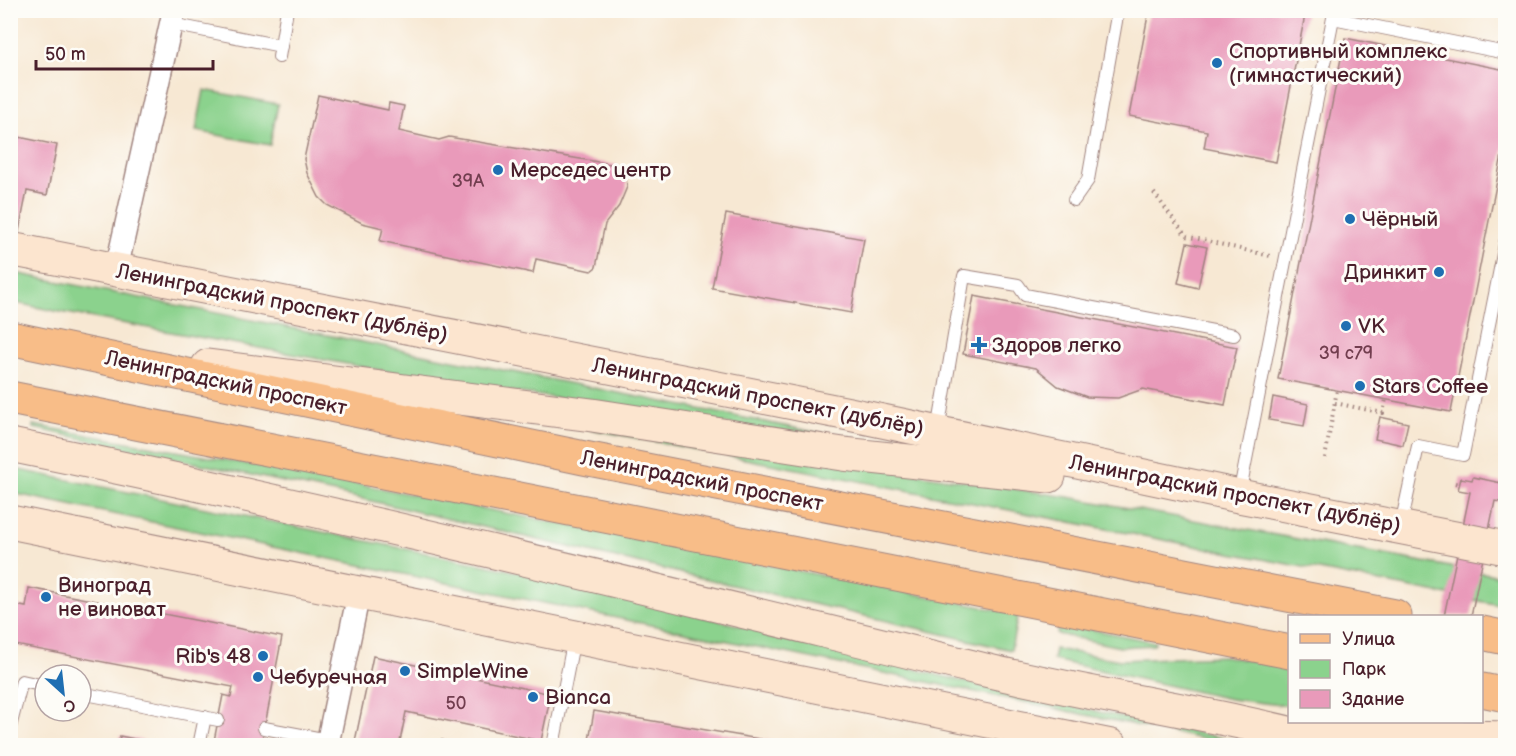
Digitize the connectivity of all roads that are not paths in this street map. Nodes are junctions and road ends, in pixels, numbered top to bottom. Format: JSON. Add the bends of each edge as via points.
{"nodes":[{"id":1,"x":287,"y":10,"type":"edge"},
{"id":2,"x":1118,"y":10,"type":"edge"},
{"id":3,"x":173,"y":17,"type":"edge"},
{"id":4,"x":1506,"y":53,"type":"edge"},
{"id":5,"x":1074,"y":200,"type":"dead end"},
{"id":6,"x":1506,"y":239,"type":"edge"},
{"id":7,"x":10,"y":249,"type":"edge"},
{"id":8,"x":116,"y":271,"type":"junction"},
{"id":9,"x":1234,"y":335,"type":"dead end"},
{"id":10,"x":10,"y":338,"type":"edge"},
{"id":11,"x":52,"y":346,"type":"junction"},
{"id":12,"x":10,"y":398,"type":"edge"},
{"id":13,"x":938,"y":434,"type":"junction"},
{"id":14,"x":10,"y":445,"type":"edge"},
{"id":15,"x":1239,"y":496,"type":"junction"},
{"id":16,"x":10,"y":522,"type":"edge"},
{"id":17,"x":1401,"y":526,"type":"junction"},
{"id":18,"x":1506,"y":548,"type":"edge"},
{"id":19,"x":359,"y":592,"type":"junction"},
{"id":20,"x":1390,"y":615,"type":"edge"},
{"id":21,"x":1483,"y":633,"type":"edge"},
{"id":22,"x":574,"y":636,"type":"junction"},
{"id":23,"x":1506,"y":638,"type":"edge"},
{"id":24,"x":1288,"y":652,"type":"edge"},
{"id":25,"x":33,"y":683,"type":"edge"},
{"id":26,"x":1483,"y":690,"type":"edge"},
{"id":27,"x":93,"y":695,"type":"edge"},
{"id":28,"x":1506,"y":695,"type":"edge"},
{"id":29,"x":205,"y":717,"type":"junction"},
{"id":30,"x":218,"y":720,"type":"dead end"},
{"id":31,"x":10,"y":727,"type":"edge"},
{"id":32,"x":264,"y":728,"type":"dead end"},
{"id":33,"x":1292,"y":733,"type":"junction"},
{"id":34,"x":1012,"y":736,"type":"edge"},
{"id":35,"x":1506,"y":738,"type":"edge"},
{"id":36,"x":327,"y":743,"type":"edge"},
{"id":37,"x":199,"y":746,"type":"edge"},
{"id":38,"x":429,"y":746,"type":"edge"},
{"id":39,"x":441,"y":746,"type":"edge"},
{"id":40,"x":553,"y":746,"type":"edge"},
{"id":41,"x":1111,"y":746,"type":"edge"},
{"id":42,"x":1340,"y":746,"type":"edge"}],
"edges":[{"from":1,"to":3,"type":"lane","via":[[280,52]]},
{"from":2,"to":5,"type":"lane","via":[[1088,180]]},
{"from":3,"to":8,"type":"street"},
{"from":4,"to":15,"type":"lane","via":[[1333,18]]},
{"from":6,"to":17,"type":"lane","via":[[1463,454],[1418,446]]},
{"from":7,"to":8,"type":"main road","name":"Ленинградский проспект (дублёр)"},
{"from":8,"to":13,"type":"main road","name":"Ленинградский проспект (дублёр)"},
{"from":9,"to":13,"type":"lane","via":[[1025,295],[1018,285],[964,276]]},
{"from":10,"to":11,"type":"main road","name":"Ленинградский проспект"},
{"from":11,"to":15,"type":"main road","via":[[592,415],[843,454]]},
{"from":11,"to":20,"type":"main road","name":"Ленинградский проспект","via":[[584,458]]},
{"from":12,"to":24,"type":"main road"},
{"from":13,"to":15,"type":"main road","name":"Ленинградский проспект (дублёр)"},
{"from":14,"to":33,"type":"main road","via":[[358,520],[1041,683]]},
{"from":15,"to":17,"type":"main road","name":"Ленинградский проспект (дублёр)"},
{"from":16,"to":19,"type":"main road"},
{"from":17,"to":18,"type":"main road","name":"Ленинградский проспект (дублёр)"},
{"from":19,"to":22,"type":"main road"},
{"from":19,"to":36,"type":"street"},
{"from":21,"to":23,"type":"main road"},
{"from":22,"to":34,"type":"main road"},
{"from":22,"to":40,"type":"lane"},
{"from":25,"to":31,"type":"lane","via":[[22,681]]},
{"from":26,"to":28,"type":"main road"},
{"from":27,"to":29,"type":"lane"},
{"from":29,"to":30,"type":"lane"},
{"from":29,"to":37,"type":"lane"},
{"from":32,"to":36,"type":"lane"},
{"from":33,"to":35,"type":"main road"},
{"from":33,"to":42,"type":"main road"},
{"from":34,"to":41,"type":"main road"},
{"from":38,"to":39,"type":"lane"}]}
